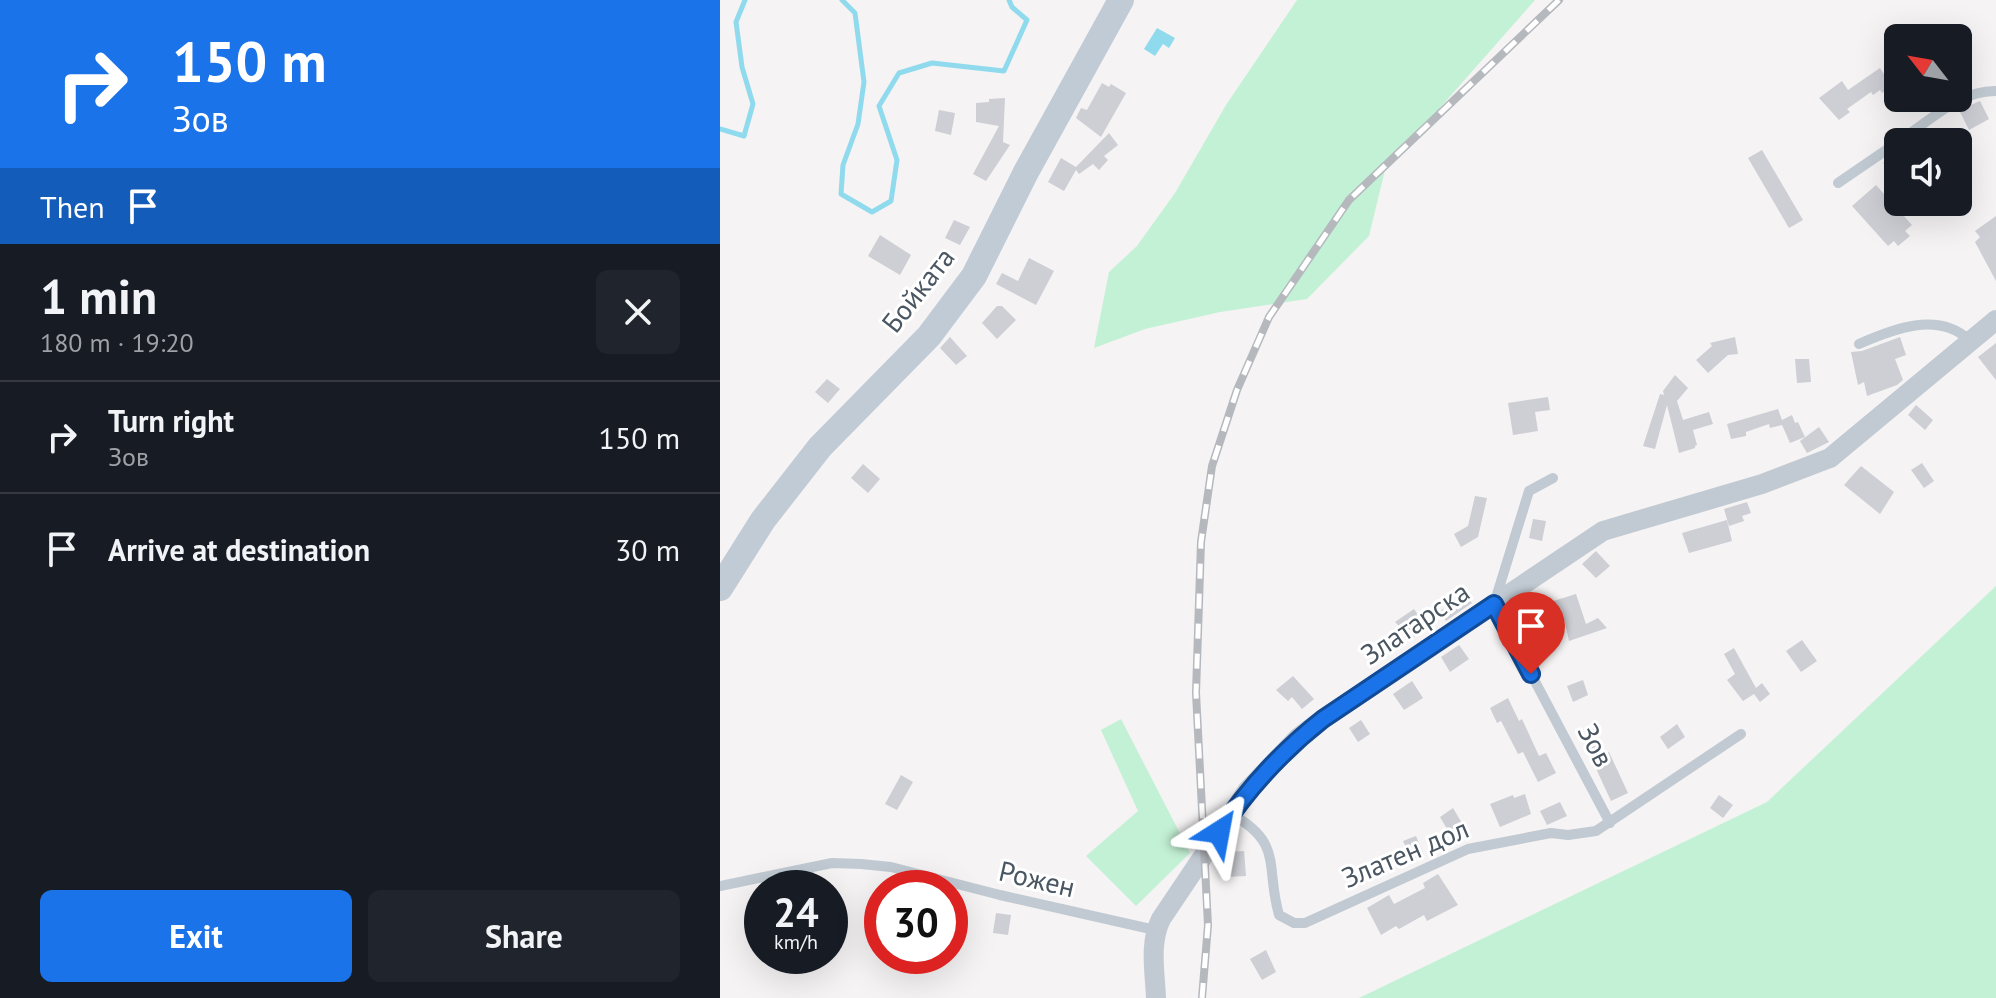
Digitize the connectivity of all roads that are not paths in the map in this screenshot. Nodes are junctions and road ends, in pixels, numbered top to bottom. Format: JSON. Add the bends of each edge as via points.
{"nodes":[{"id":1,"x":1121,"y":0,"type":"edge"},
{"id":2,"x":1996,"y":91,"type":"edge"},
{"id":3,"x":1918,"y":128,"type":"edge"},
{"id":4,"x":1884,"y":152,"type":"edge"},
{"id":5,"x":1838,"y":183,"type":"dead end"},
{"id":6,"x":1996,"y":320,"type":"edge"},
{"id":7,"x":1969,"y":340,"type":"junction"},
{"id":8,"x":1859,"y":344,"type":"dead end"},
{"id":9,"x":1553,"y":478,"type":"dead end"},
{"id":10,"x":720,"y":588,"type":"edge"},
{"id":11,"x":1494,"y":604,"type":"junction"},
{"id":12,"x":1741,"y":734,"type":"dead end"},
{"id":13,"x":1231,"y":814,"type":"junction"},
{"id":14,"x":1610,"y":823,"type":"junction"},
{"id":15,"x":720,"y":886,"type":"edge"},
{"id":16,"x":1155,"y":930,"type":"junction"},
{"id":17,"x":1156,"y":998,"type":"edge"}],
"edges":[{"from":1,"to":10,"type":"street","name":"Бойката","via":[[974,276],[929,336],[820,447],[763,520]]},
{"from":2,"to":3,"type":"lane","via":[[1967,94]]},
{"from":4,"to":5,"type":"lane"},
{"from":6,"to":7,"type":"street","name":"Златарска"},
{"from":7,"to":8,"type":"lane","via":[[1957,329],[1925,324]]},
{"from":7,"to":11,"type":"street","name":"Златарска","via":[[1830,458],[1603,531]]},
{"from":9,"to":11,"type":"lane","via":[[1529,491]]},
{"from":11,"to":13,"type":"street","name":"Златарска","via":[[1310,728],[1265,770]]},
{"from":11,"to":14,"type":"lane","name":"Зов"},
{"from":12,"to":14,"type":"lane","name":"Златен дол"},
{"from":13,"to":14,"type":"lane","name":"Златен дол","via":[[1253,826],[1264,842],[1279,915],[1294,923],[1305,923],[1468,849],[1551,833],[1596,831]]},
{"from":13,"to":16,"type":"street","name":"Златарска"},
{"from":15,"to":16,"type":"lane","name":"Рожен","via":[[832,863],[891,867]]},
{"from":16,"to":17,"type":"street"}]}
